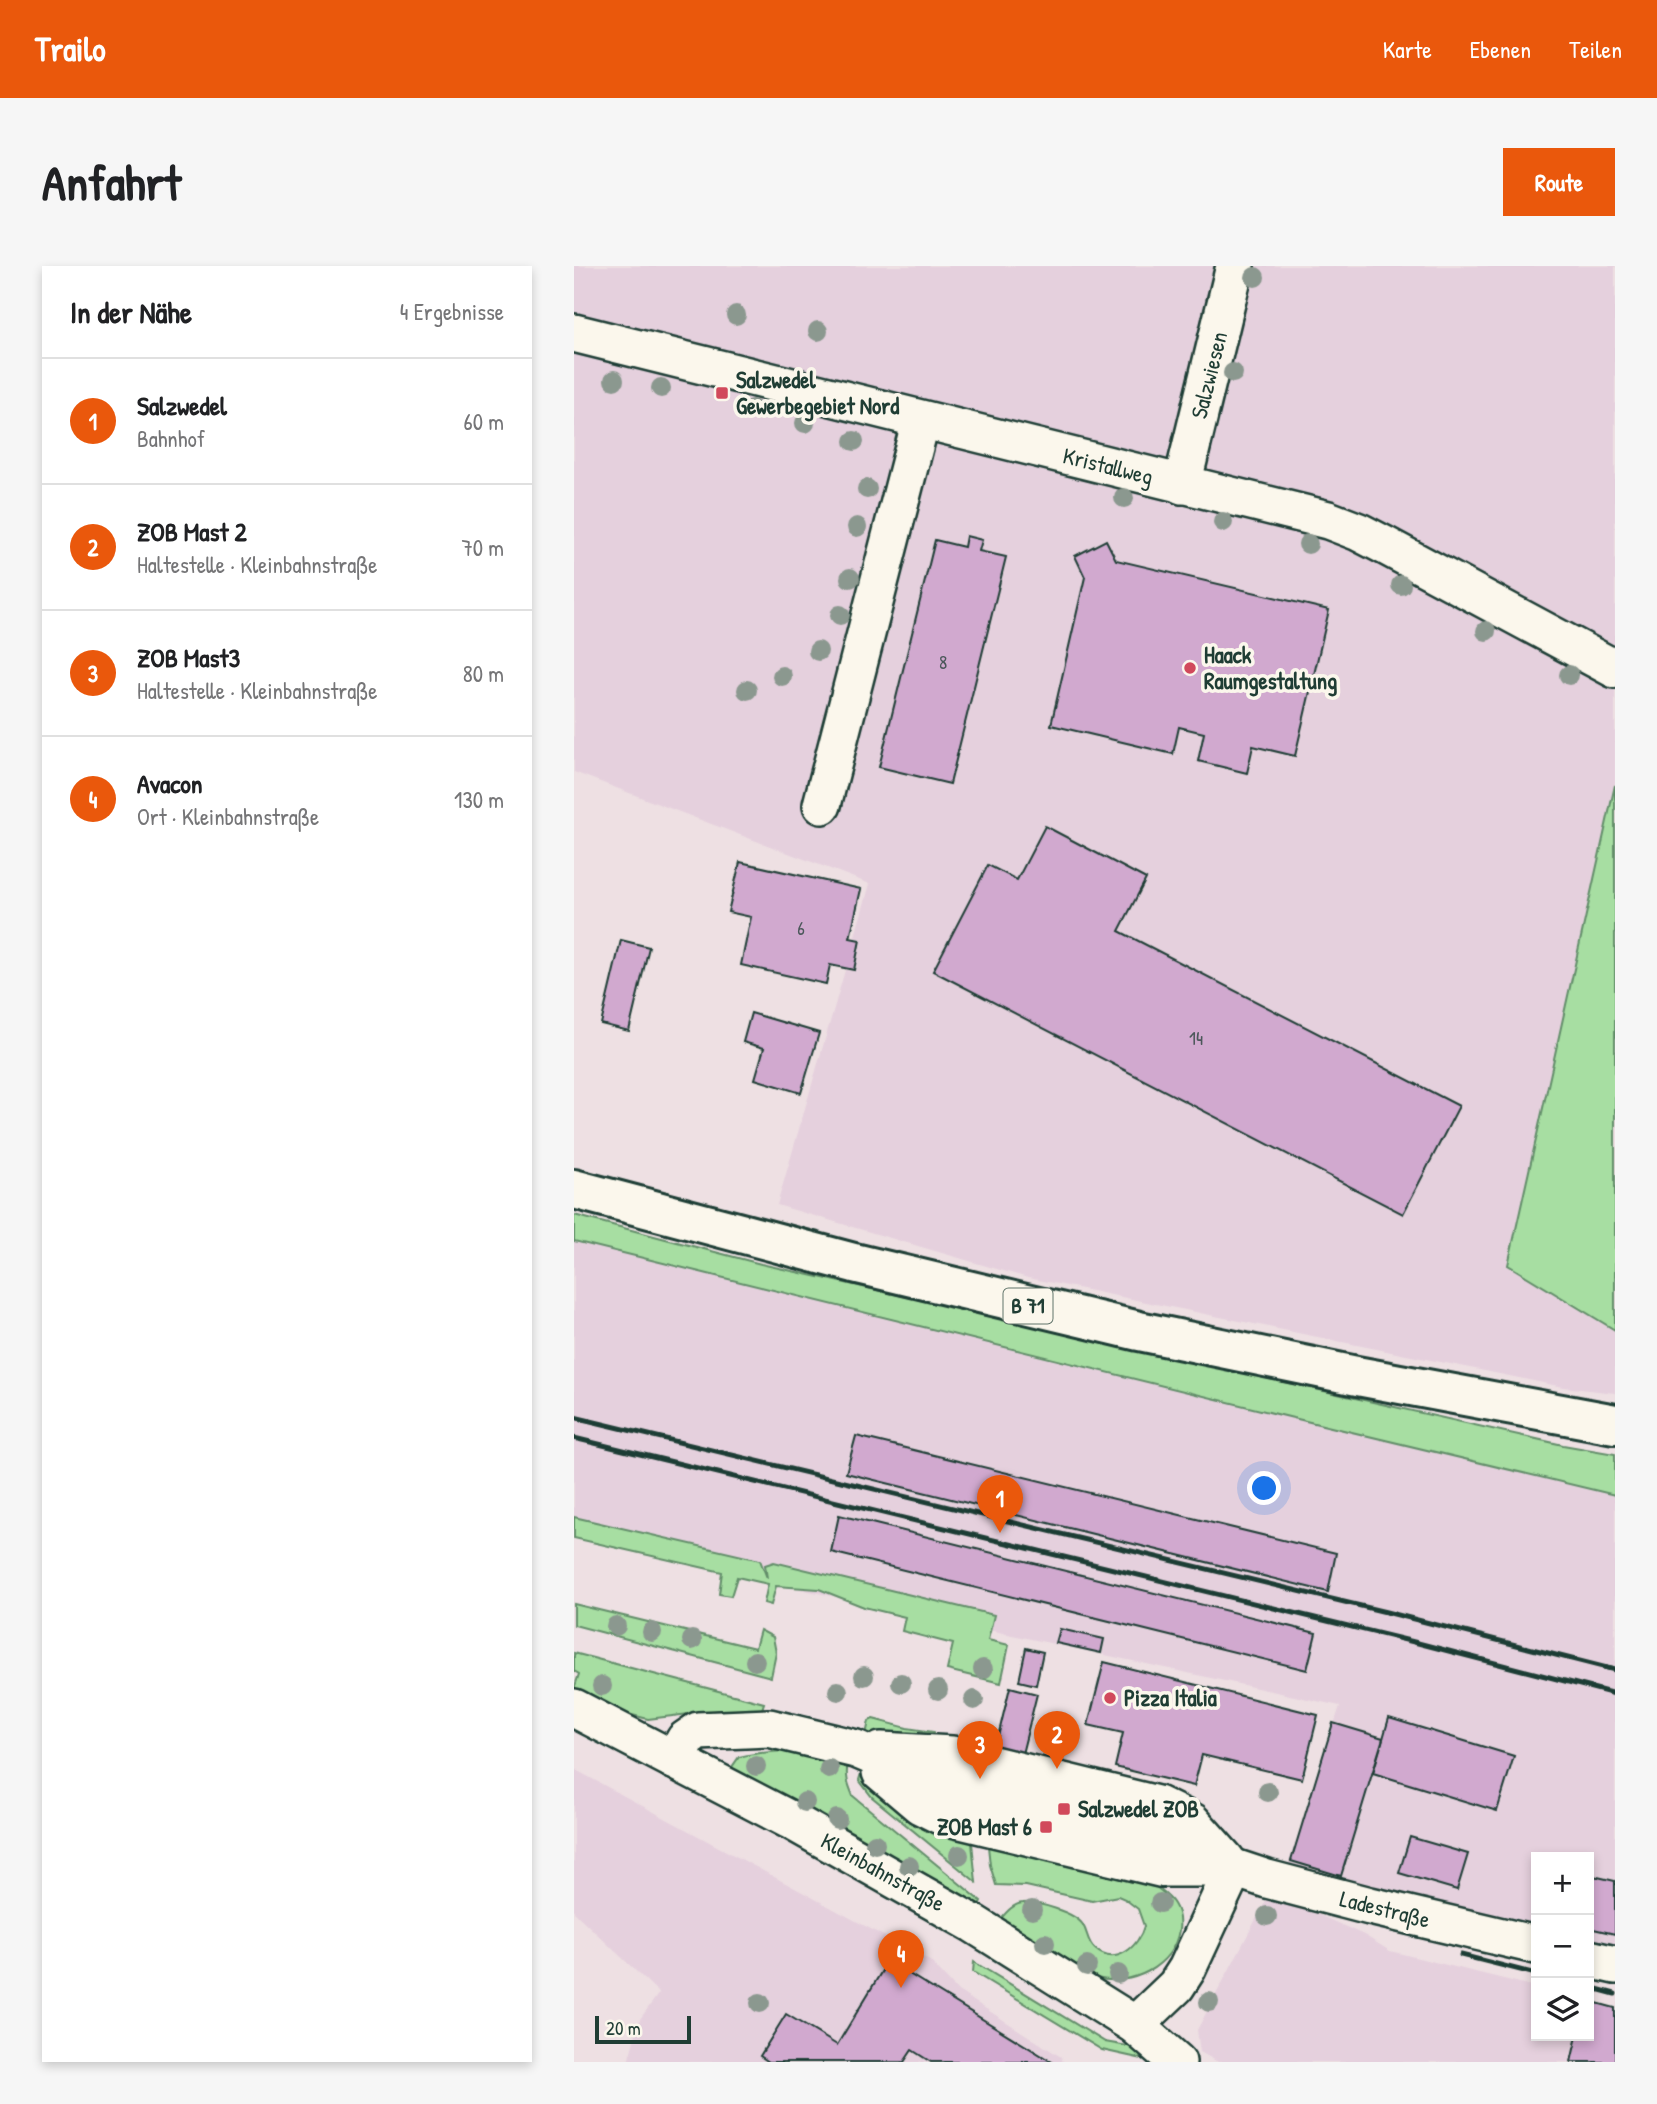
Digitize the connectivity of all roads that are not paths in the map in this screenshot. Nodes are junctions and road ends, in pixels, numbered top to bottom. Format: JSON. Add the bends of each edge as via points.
{"nodes":[{"id":1,"x":1236,"y":266,"type":"edge"},
{"id":2,"x":574,"y":334,"type":"edge"},
{"id":3,"x":921,"y":420,"type":"junction"},
{"id":4,"x":1182,"y":485,"type":"junction"},
{"id":5,"x":1615,"y":670,"type":"edge"},
{"id":6,"x":822,"y":805,"type":"dead end"},
{"id":7,"x":574,"y":1189,"type":"edge"},
{"id":8,"x":1615,"y":1424,"type":"edge"},
{"id":9,"x":574,"y":1708,"type":"edge"},
{"id":10,"x":674,"y":1759,"type":"junction"},
{"id":11,"x":1234,"y":1868,"type":"junction"},
{"id":12,"x":1531,"y":1944,"type":"edge"},
{"id":13,"x":1594,"y":1960,"type":"edge"},
{"id":14,"x":1615,"y":1965,"type":"edge"},
{"id":15,"x":1135,"y":2025,"type":"junction"},
{"id":16,"x":1177,"y":2062,"type":"edge"}],
"edges":[{"from":1,"to":4,"type":"street","name":"Salzwiesen"},
{"from":2,"to":3,"type":"street","name":"Kristallweg"},
{"from":3,"to":4,"type":"street","name":"Kristallweg"},
{"from":3,"to":6,"type":"street"},
{"from":4,"to":5,"type":"street","name":"Kristallweg","via":[[1328,520],[1359,532]]},
{"from":7,"to":8,"type":"main road","number":"B 71","via":[[854,1263],[1127,1328]]},
{"from":9,"to":10,"type":"street","name":"Kleinbahnstraße"},
{"from":10,"to":11,"type":"street","name":"Ladestraße","via":[[685,1740],[698,1731],[769,1728],[856,1749],[943,1786],[1174,1843]]},
{"from":10,"to":15,"type":"street","name":"Kleinbahnstraße","via":[[974,1924]]},
{"from":11,"to":12,"type":"street","name":"Ladestraße"},
{"from":11,"to":15,"type":"street","via":[[1187,1969],[1176,1986]]},
{"from":13,"to":14,"type":"street"},
{"from":15,"to":16,"type":"street","name":"Kleinbahnstraße"}]}
